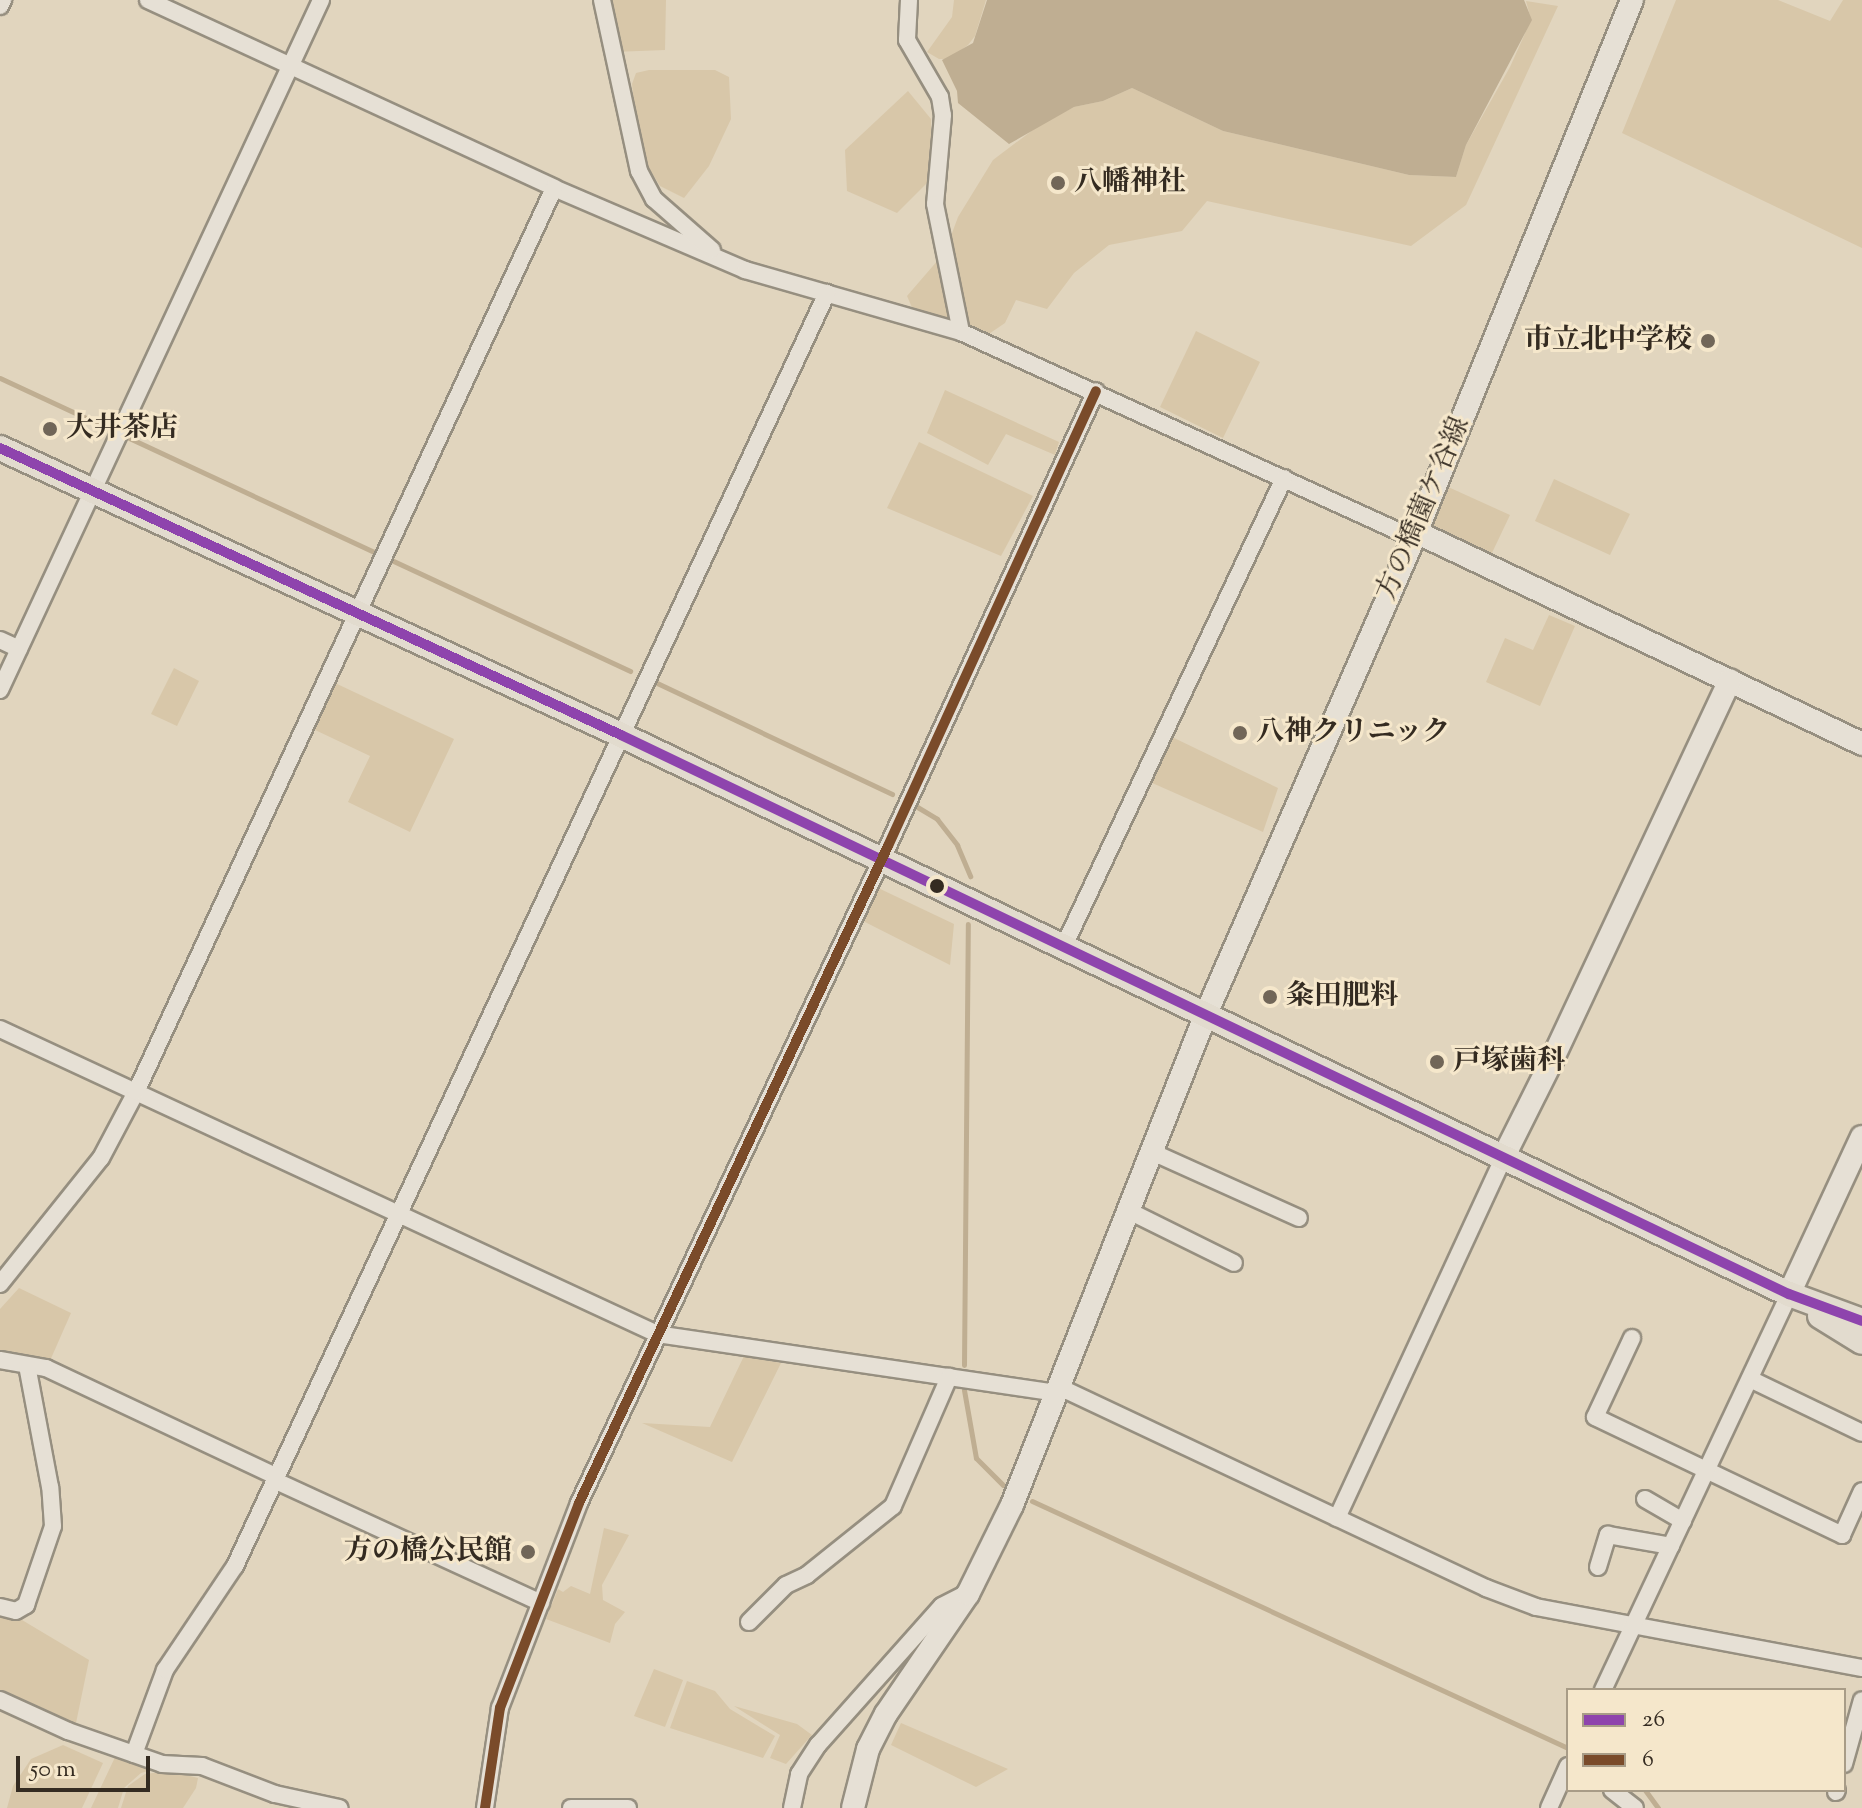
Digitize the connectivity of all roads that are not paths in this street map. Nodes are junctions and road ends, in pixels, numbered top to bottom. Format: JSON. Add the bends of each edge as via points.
{"nodes":[{"id":1,"x":3,"y":0,"type":"edge"},
{"id":2,"x":148,"y":0,"type":"edge"},
{"id":3,"x":321,"y":0,"type":"edge"},
{"id":4,"x":602,"y":0,"type":"edge"},
{"id":5,"x":909,"y":0,"type":"edge"},
{"id":6,"x":1632,"y":0,"type":"edge"},
{"id":7,"x":0,"y":6,"type":"edge"},
{"id":8,"x":291,"y":66,"type":"junction"},
{"id":9,"x":554,"y":188,"type":"junction"},
{"id":10,"x":725,"y":261,"type":"junction"},
{"id":11,"x":827,"y":293,"type":"junction"},
{"id":12,"x":961,"y":332,"type":"junction"},
{"id":13,"x":1096,"y":391,"type":"junction"},
{"id":14,"x":2,"y":453,"type":"edge"},
{"id":15,"x":1284,"y":478,"type":"junction"},
{"id":16,"x":91,"y":491,"type":"junction"},
{"id":17,"x":1415,"y":535,"type":"junction"},
{"id":18,"x":357,"y":615,"type":"junction"},
{"id":19,"x":0,"y":640,"type":"edge"},
{"id":20,"x":19,"y":649,"type":"junction"},
{"id":21,"x":1730,"y":680,"type":"junction"},
{"id":22,"x":0,"y":690,"type":"edge"},
{"id":23,"x":621,"y":735,"type":"junction"},
{"id":24,"x":1862,"y":744,"type":"edge"},
{"id":25,"x":881,"y":859,"type":"junction"},
{"id":26,"x":1064,"y":946,"type":"junction"},
{"id":27,"x":1206,"y":1014,"type":"junction"},
{"id":28,"x":0,"y":1029,"type":"edge"},
{"id":29,"x":136,"y":1092,"type":"junction"},
{"id":30,"x":1862,"y":1137,"type":"edge"},
{"id":31,"x":1152,"y":1152,"type":"junction"},
{"id":32,"x":1504,"y":1156,"type":"junction"},
{"id":33,"x":1129,"y":1211,"type":"junction"},
{"id":34,"x":396,"y":1214,"type":"junction"},
{"id":35,"x":1299,"y":1218,"type":"dead end"},
{"id":36,"x":1234,"y":1263,"type":"dead end"},
{"id":37,"x":0,"y":1284,"type":"edge"},
{"id":38,"x":1789,"y":1294,"type":"junction"},
{"id":39,"x":1862,"y":1321,"type":"edge"},
{"id":40,"x":657,"y":1334,"type":"junction"},
{"id":41,"x":1632,"y":1338,"type":"dead end"},
{"id":42,"x":1862,"y":1342,"type":"edge"},
{"id":43,"x":0,"y":1360,"type":"edge"},
{"id":44,"x":27,"y":1365,"type":"junction"},
{"id":45,"x":949,"y":1377,"type":"junction"},
{"id":46,"x":1750,"y":1379,"type":"junction"},
{"id":47,"x":1058,"y":1390,"type":"junction"},
{"id":48,"x":1862,"y":1433,"type":"edge"},
{"id":49,"x":1708,"y":1470,"type":"junction"},
{"id":50,"x":274,"y":1478,"type":"junction"},
{"id":51,"x":1862,"y":1491,"type":"edge"},
{"id":52,"x":1645,"y":1499,"type":"dead end"},
{"id":53,"x":1858,"y":1509,"type":"edge"},
{"id":54,"x":1337,"y":1518,"type":"junction"},
{"id":55,"x":1683,"y":1521,"type":"junction"},
{"id":56,"x":1671,"y":1546,"type":"junction"},
{"id":57,"x":1598,"y":1567,"type":"dead end"},
{"id":58,"x":968,"y":1594,"type":"junction"},
{"id":59,"x":541,"y":1603,"type":"junction"},
{"id":60,"x":0,"y":1607,"type":"edge"},
{"id":61,"x":749,"y":1622,"type":"dead end"},
{"id":62,"x":1631,"y":1627,"type":"junction"},
{"id":63,"x":1862,"y":1668,"type":"edge"},
{"id":64,"x":1604,"y":1688,"type":"edge"},
{"id":65,"x":0,"y":1700,"type":"edge"},
{"id":66,"x":1862,"y":1700,"type":"edge"},
{"id":67,"x":134,"y":1754,"type":"junction"},
{"id":68,"x":1846,"y":1757,"type":"edge"},
{"id":69,"x":1566,"y":1770,"type":"edge"},
{"id":70,"x":1615,"y":1792,"type":"edge"},
{"id":71,"x":271,"y":1801,"type":"edge"},
{"id":72,"x":339,"y":1808,"type":"edge"},
{"id":73,"x":485,"y":1808,"type":"edge"},
{"id":74,"x":571,"y":1808,"type":"edge"},
{"id":75,"x":628,"y":1808,"type":"edge"},
{"id":76,"x":792,"y":1808,"type":"edge"},
{"id":77,"x":853,"y":1808,"type":"edge"},
{"id":78,"x":1549,"y":1808,"type":"edge"},
{"id":79,"x":1635,"y":1808,"type":"edge"}],
"edges":[{"from":1,"to":7,"type":"street"},
{"from":2,"to":8,"type":"street"},
{"from":3,"to":8,"type":"street"},
{"from":4,"to":10,"type":"street","via":[[639,171],[654,199]]},
{"from":5,"to":12,"type":"street","via":[[907,40],[942,106],[935,204]]},
{"from":6,"to":17,"type":"street","name":"方の橋薗ケ谷線"},
{"from":8,"to":9,"type":"street"},
{"from":8,"to":16,"type":"street"},
{"from":9,"to":10,"type":"street"},
{"from":9,"to":18,"type":"street"},
{"from":10,"to":11,"type":"street"},
{"from":11,"to":12,"type":"street"},
{"from":11,"to":23,"type":"street"},
{"from":12,"to":13,"type":"street"},
{"from":13,"to":15,"type":"street"},
{"from":13,"to":25,"type":"street"},
{"from":14,"to":16,"type":"main road"},
{"from":15,"to":17,"type":"street"},
{"from":15,"to":26,"type":"street"},
{"from":16,"to":18,"type":"main road"},
{"from":16,"to":20,"type":"street"},
{"from":17,"to":21,"type":"street"},
{"from":17,"to":27,"type":"street","name":"方の橋薗ケ谷線"},
{"from":18,"to":23,"type":"main road"},
{"from":18,"to":29,"type":"street"},
{"from":19,"to":20,"type":"street"},
{"from":20,"to":22,"type":"street"},
{"from":21,"to":24,"type":"street"},
{"from":21,"to":32,"type":"street"},
{"from":23,"to":25,"type":"main road"},
{"from":23,"to":34,"type":"street"},
{"from":25,"to":26,"type":"main road"},
{"from":25,"to":40,"type":"street"},
{"from":26,"to":27,"type":"main road"},
{"from":27,"to":31,"type":"street","name":"方の橋薗ケ谷線"},
{"from":27,"to":32,"type":"main road"},
{"from":28,"to":29,"type":"street"},
{"from":29,"to":34,"type":"street"},
{"from":29,"to":37,"type":"street","via":[[101,1158]]},
{"from":30,"to":38,"type":"street"},
{"from":31,"to":33,"type":"street","name":"方の橋薗ケ谷線"},
{"from":31,"to":35,"type":"street"},
{"from":32,"to":38,"type":"main road"},
{"from":32,"to":54,"type":"street"},
{"from":33,"to":36,"type":"street"},
{"from":33,"to":47,"type":"street","name":"方の橋薗ケ谷線"},
{"from":34,"to":40,"type":"street"},
{"from":34,"to":50,"type":"street"},
{"from":38,"to":39,"type":"main road"},
{"from":38,"to":42,"type":"main road"},
{"from":38,"to":46,"type":"street"},
{"from":40,"to":45,"type":"street"},
{"from":40,"to":59,"type":"street","via":[[579,1503]]},
{"from":41,"to":49,"type":"street","via":[[1595,1417]]},
{"from":43,"to":44,"type":"street"},
{"from":44,"to":50,"type":"street","via":[[46,1368]]},
{"from":44,"to":60,"type":"street","via":[[53,1526],[26,1605],[16,1611]]},
{"from":45,"to":47,"type":"street"},
{"from":45,"to":61,"type":"street","via":[[893,1506],[807,1575],[786,1585]]},
{"from":46,"to":48,"type":"street"},
{"from":46,"to":49,"type":"street"},
{"from":47,"to":54,"type":"street"},
{"from":47,"to":58,"type":"street","name":"方の橋薗ケ谷線","via":[[990,1556]]},
{"from":49,"to":53,"type":"street","via":[[1842,1535]]},
{"from":49,"to":55,"type":"street"},
{"from":50,"to":59,"type":"street"},
{"from":50,"to":67,"type":"street","via":[[235,1566],[165,1670]]},
{"from":51,"to":53,"type":"street"},
{"from":52,"to":55,"type":"street"},
{"from":54,"to":62,"type":"street","via":[[1498,1593],[1536,1607]]},
{"from":55,"to":56,"type":"street"},
{"from":56,"to":57,"type":"street","via":[[1608,1535]]},
{"from":56,"to":62,"type":"street"},
{"from":58,"to":76,"type":"street","via":[[942,1606],[818,1745],[799,1774]]},
{"from":58,"to":77,"type":"street","name":"方の橋薗ケ谷線","via":[[886,1714],[868,1749]]},
{"from":59,"to":73,"type":"street","via":[[500,1708]]},
{"from":62,"to":63,"type":"street"},
{"from":62,"to":64,"type":"street"},
{"from":65,"to":67,"type":"street"},
{"from":66,"to":68,"type":"street"},
{"from":67,"to":71,"type":"street","via":[[162,1764],[202,1766]]},
{"from":69,"to":78,"type":"street"},
{"from":70,"to":79,"type":"street"},
{"from":71,"to":72,"type":"street"},
{"from":74,"to":75,"type":"street"}]}
